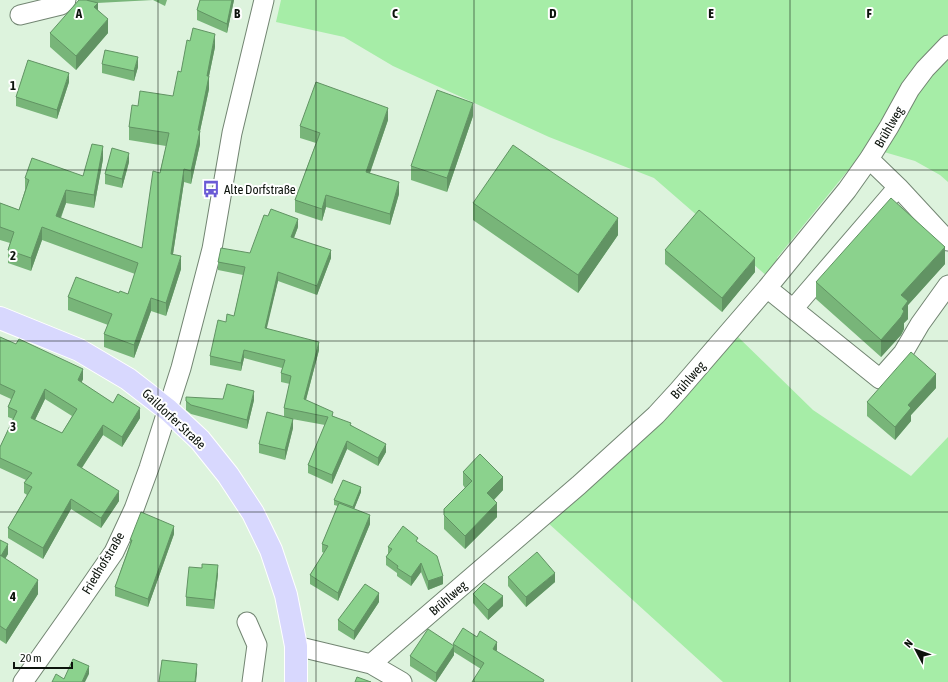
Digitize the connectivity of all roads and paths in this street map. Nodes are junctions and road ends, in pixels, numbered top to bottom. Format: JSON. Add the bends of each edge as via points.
{"nodes":[{"id":1,"x":66,"y":0,"type":"edge"},
{"id":2,"x":264,"y":0,"type":"edge"},
{"id":3,"x":20,"y":15,"type":"dead end"},
{"id":4,"x":948,"y":45,"type":"edge"},
{"id":5,"x":869,"y":159,"type":"junction"},
{"id":6,"x":898,"y":187,"type":"junction"},
{"id":7,"x":948,"y":241,"type":"edge"},
{"id":8,"x":948,"y":285,"type":"edge"},
{"id":9,"x":768,"y":288,"type":"junction"},
{"id":10,"x":793,"y":309,"type":"junction"},
{"id":11,"x":0,"y":318,"type":"edge"},
{"id":12,"x":168,"y":410,"type":"junction"},
{"id":13,"x":247,"y":622,"type":"dead end"},
{"id":14,"x":296,"y":646,"type":"junction"},
{"id":15,"x":371,"y":664,"type":"junction"},
{"id":16,"x":23,"y":682,"type":"edge"},
{"id":17,"x":252,"y":682,"type":"edge"},
{"id":18,"x":296,"y":682,"type":"edge"},
{"id":19,"x":402,"y":682,"type":"edge"}],
"edges":[{"from":1,"to":3,"type":"street","via":[[61,5]]},
{"from":2,"to":12,"type":"street","via":[[232,133],[212,249]]},
{"from":4,"to":5,"type":"street","name":"Brühlweg","via":[[924,69]]},
{"from":5,"to":6,"type":"street"},
{"from":5,"to":9,"type":"street","name":"Brühlweg"},
{"from":6,"to":7,"type":"street"},
{"from":6,"to":10,"type":"street"},
{"from":8,"to":10,"type":"street","via":[[903,353],[880,379]]},
{"from":9,"to":10,"type":"street"},
{"from":9,"to":15,"type":"street","name":"Brühlweg","via":[[656,415],[579,485]]},
{"from":11,"to":12,"type":"main road","name":"Gaildorfer Straße","via":[[79,350],[128,379]]},
{"from":12,"to":14,"type":"main road","name":"Gaildorfer Straße","via":[[200,440],[228,475],[253,513],[286,595]]},
{"from":12,"to":16,"type":"street","name":"Friedhofstraße","via":[[134,509],[114,552]]},
{"from":13,"to":17,"type":"street","via":[[257,646]]},
{"from":14,"to":15,"type":"street"},
{"from":14,"to":18,"type":"main road","name":"Gaildorfer Straße"},
{"from":15,"to":19,"type":"street"}]}
